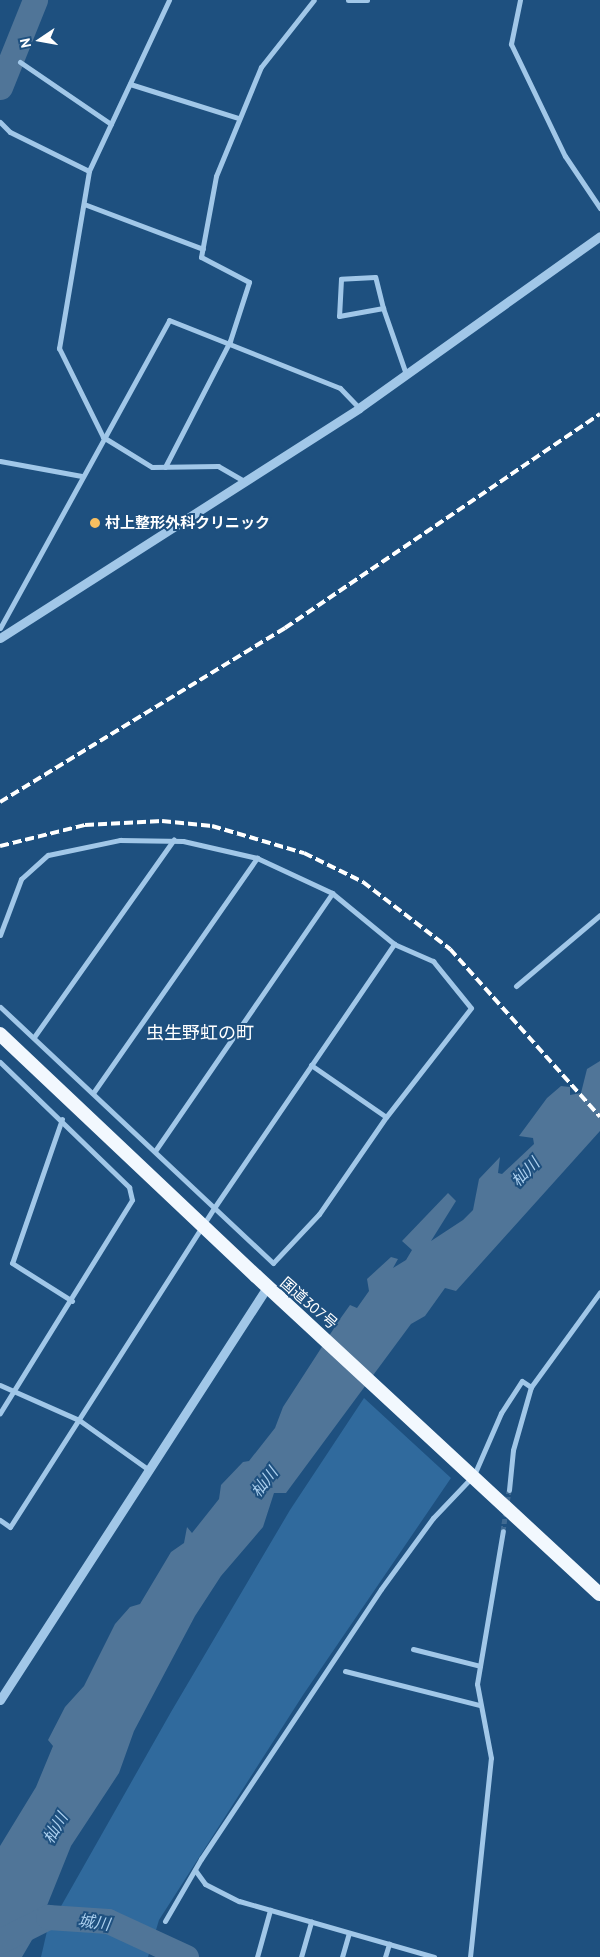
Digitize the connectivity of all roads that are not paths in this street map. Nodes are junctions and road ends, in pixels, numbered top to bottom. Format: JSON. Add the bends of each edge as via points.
{"nodes":[{"id":1,"x":169,"y":0,"type":"edge"},
{"id":2,"x":314,"y":0,"type":"edge"},
{"id":3,"x":348,"y":0,"type":"edge"},
{"id":4,"x":367,"y":0,"type":"edge"},
{"id":5,"x":520,"y":0,"type":"edge"},
{"id":6,"x":20,"y":62,"type":"dead end"},
{"id":7,"x":130,"y":84,"type":"junction"},
{"id":8,"x":238,"y":118,"type":"junction"},
{"id":9,"x":111,"y":124,"type":"junction"},
{"id":10,"x":1,"y":125,"type":"edge"},
{"id":11,"x":89,"y":171,"type":"junction"},
{"id":12,"x":84,"y":204,"type":"junction"},
{"id":13,"x":600,"y":208,"type":"edge"},
{"id":14,"x":600,"y":236,"type":"edge"},
{"id":15,"x":203,"y":249,"type":"junction"},
{"id":16,"x":383,"y":308,"type":"junction"},
{"id":17,"x":230,"y":341,"type":"junction"},
{"id":18,"x":407,"y":375,"type":"junction"},
{"id":19,"x":358,"y":408,"type":"junction"},
{"id":20,"x":103,"y":437,"type":"junction"},
{"id":21,"x":0,"y":461,"type":"edge"},
{"id":22,"x":165,"y":467,"type":"junction"},
{"id":23,"x":82,"y":476,"type":"junction"},
{"id":24,"x":244,"y":481,"type":"junction"},
{"id":25,"x":0,"y":628,"type":"edge"},
{"id":26,"x":0,"y":638,"type":"edge"},
{"id":27,"x":174,"y":840,"type":"junction"},
{"id":28,"x":257,"y":858,"type":"junction"},
{"id":29,"x":332,"y":893,"type":"junction"},
{"id":30,"x":600,"y":915,"type":"edge"},
{"id":31,"x":0,"y":935,"type":"edge"},
{"id":32,"x":394,"y":944,"type":"junction"},
{"id":33,"x":516,"y":986,"type":"dead end"},
{"id":34,"x":0,"y":1007,"type":"edge"},
{"id":35,"x":0,"y":1034,"type":"edge"},
{"id":36,"x":34,"y":1037,"type":"junction"},
{"id":37,"x":0,"y":1062,"type":"edge"},
{"id":38,"x":311,"y":1065,"type":"junction"},
{"id":39,"x":93,"y":1093,"type":"junction"},
{"id":40,"x":386,"y":1117,"type":"junction"},
{"id":41,"x":62,"y":1119,"type":"junction"},
{"id":42,"x":155,"y":1151,"type":"junction"},
{"id":43,"x":214,"y":1208,"type":"junction"},
{"id":44,"x":267,"y":1288,"type":"junction"},
{"id":45,"x":600,"y":1292,"type":"edge"},
{"id":46,"x":72,"y":1301,"type":"junction"},
{"id":47,"x":0,"y":1385,"type":"edge"},
{"id":48,"x":531,"y":1387,"type":"junction"},
{"id":49,"x":14,"y":1390,"type":"junction"},
{"id":50,"x":0,"y":1413,"type":"edge"},
{"id":51,"x":79,"y":1420,"type":"junction"},
{"id":52,"x":149,"y":1471,"type":"junction"},
{"id":53,"x":474,"y":1475,"type":"junction"},
{"id":54,"x":509,"y":1490,"type":"tunnel mouth"},
{"id":55,"x":0,"y":1520,"type":"edge"},
{"id":56,"x":503,"y":1531,"type":"tunnel mouth"},
{"id":57,"x":600,"y":1594,"type":"edge"},
{"id":58,"x":413,"y":1649,"type":"dead end"},
{"id":59,"x":480,"y":1666,"type":"junction"},
{"id":60,"x":345,"y":1672,"type":"dead end"},
{"id":61,"x":0,"y":1700,"type":"edge"},
{"id":62,"x":479,"y":1705,"type":"junction"},
{"id":63,"x":195,"y":1870,"type":"junction"},
{"id":64,"x":270,"y":1910,"type":"junction"},
{"id":65,"x":310,"y":1921,"type":"junction"},
{"id":66,"x":166,"y":1922,"type":"dead end"},
{"id":67,"x":349,"y":1933,"type":"junction"},
{"id":68,"x":389,"y":1944,"type":"junction"},
{"id":69,"x":427,"y":1956,"type":"edge"},
{"id":70,"x":257,"y":1957,"type":"edge"},
{"id":71,"x":301,"y":1957,"type":"edge"},
{"id":72,"x":342,"y":1957,"type":"edge"},
{"id":73,"x":385,"y":1957,"type":"edge"},
{"id":74,"x":434,"y":1957,"type":"edge"},
{"id":75,"x":470,"y":1957,"type":"edge"}],
"edges":[{"from":1,"to":7,"type":"street"},
{"from":2,"to":8,"type":"street","via":[[261,67]]},
{"from":3,"to":4,"type":"street"},
{"from":5,"to":13,"type":"street","via":[[511,44],[565,156]]},
{"from":6,"to":9,"type":"street"},
{"from":7,"to":8,"type":"street"},
{"from":7,"to":9,"type":"street"},
{"from":8,"to":15,"type":"street","via":[[216,176]]},
{"from":9,"to":11,"type":"street"},
{"from":10,"to":11,"type":"street"},
{"from":11,"to":12,"type":"street"},
{"from":12,"to":15,"type":"street"},
{"from":12,"to":20,"type":"street","via":[[59,348]]},
{"from":14,"to":18,"type":"street"},
{"from":15,"to":17,"type":"street","via":[[201,257],[249,282]]},
{"from":16,"to":16,"type":"street","via":[[339,316],[341,279],[375,277]]},
{"from":16,"to":18,"type":"street"},
{"from":17,"to":19,"type":"street","via":[[340,388]]},
{"from":17,"to":20,"type":"street","via":[[169,320]]},
{"from":17,"to":22,"type":"street"},
{"from":18,"to":19,"type":"street"},
{"from":19,"to":24,"type":"street"},
{"from":20,"to":22,"type":"street","via":[[152,467]]},
{"from":20,"to":23,"type":"street"},
{"from":21,"to":23,"type":"street"},
{"from":22,"to":24,"type":"street","via":[[218,466]]},
{"from":23,"to":25,"type":"street"},
{"from":24,"to":26,"type":"street"},
{"from":27,"to":28,"type":"street"},
{"from":27,"to":31,"type":"street","via":[[120,840],[48,855],[21,879]]},
{"from":27,"to":36,"type":"street"},
{"from":28,"to":29,"type":"street"},
{"from":28,"to":39,"type":"street"},
{"from":29,"to":32,"type":"street"},
{"from":29,"to":42,"type":"street"},
{"from":30,"to":33,"type":"street"},
{"from":32,"to":38,"type":"street"},
{"from":32,"to":40,"type":"street","via":[[434,961],[471,1008]]},
{"from":34,"to":36,"type":"street"},
{"from":35,"to":44,"type":"highway","name":"国道307号","bridge":true},
{"from":36,"to":39,"type":"street"},
{"from":37,"to":41,"type":"street"},
{"from":38,"to":40,"type":"street"},
{"from":38,"to":43,"type":"street"},
{"from":39,"to":42,"type":"street"},
{"from":40,"to":43,"type":"street","via":[[319,1214],[273,1263]]},
{"from":41,"to":46,"type":"street","via":[[12,1263]]},
{"from":41,"to":46,"type":"street","via":[[129,1187],[132,1200]]},
{"from":42,"to":43,"type":"street"},
{"from":43,"to":51,"type":"street"},
{"from":44,"to":52,"type":"street"},
{"from":44,"to":53,"type":"highway","name":"国道307号"},
{"from":45,"to":48,"type":"street"},
{"from":46,"to":49,"type":"street"},
{"from":47,"to":49,"type":"street"},
{"from":48,"to":53,"type":"street","via":[[522,1381],[501,1413]]},
{"from":48,"to":54,"type":"street","via":[[515,1441]]},
{"from":49,"to":50,"type":"street"},
{"from":49,"to":51,"type":"street"},
{"from":51,"to":52,"type":"street"},
{"from":51,"to":55,"type":"street","via":[[10,1526]]},
{"from":52,"to":61,"type":"street"},
{"from":53,"to":57,"type":"highway","name":"国道307号"},
{"from":53,"to":63,"type":"street","via":[[433,1518],[381,1589]]},
{"from":56,"to":59,"type":"street"},
{"from":58,"to":59,"type":"street"},
{"from":59,"to":62,"type":"street"},
{"from":60,"to":62,"type":"street"},
{"from":62,"to":75,"type":"street","via":[[491,1758]]},
{"from":63,"to":64,"type":"street","via":[[205,1884],[224,1895]]},
{"from":63,"to":66,"type":"street"},
{"from":64,"to":65,"type":"street"},
{"from":64,"to":70,"type":"street"},
{"from":65,"to":67,"type":"street"},
{"from":65,"to":71,"type":"street"},
{"from":67,"to":68,"type":"street"},
{"from":67,"to":72,"type":"street"},
{"from":68,"to":69,"type":"street"},
{"from":68,"to":73,"type":"street"},
{"from":69,"to":74,"type":"street"}]}
